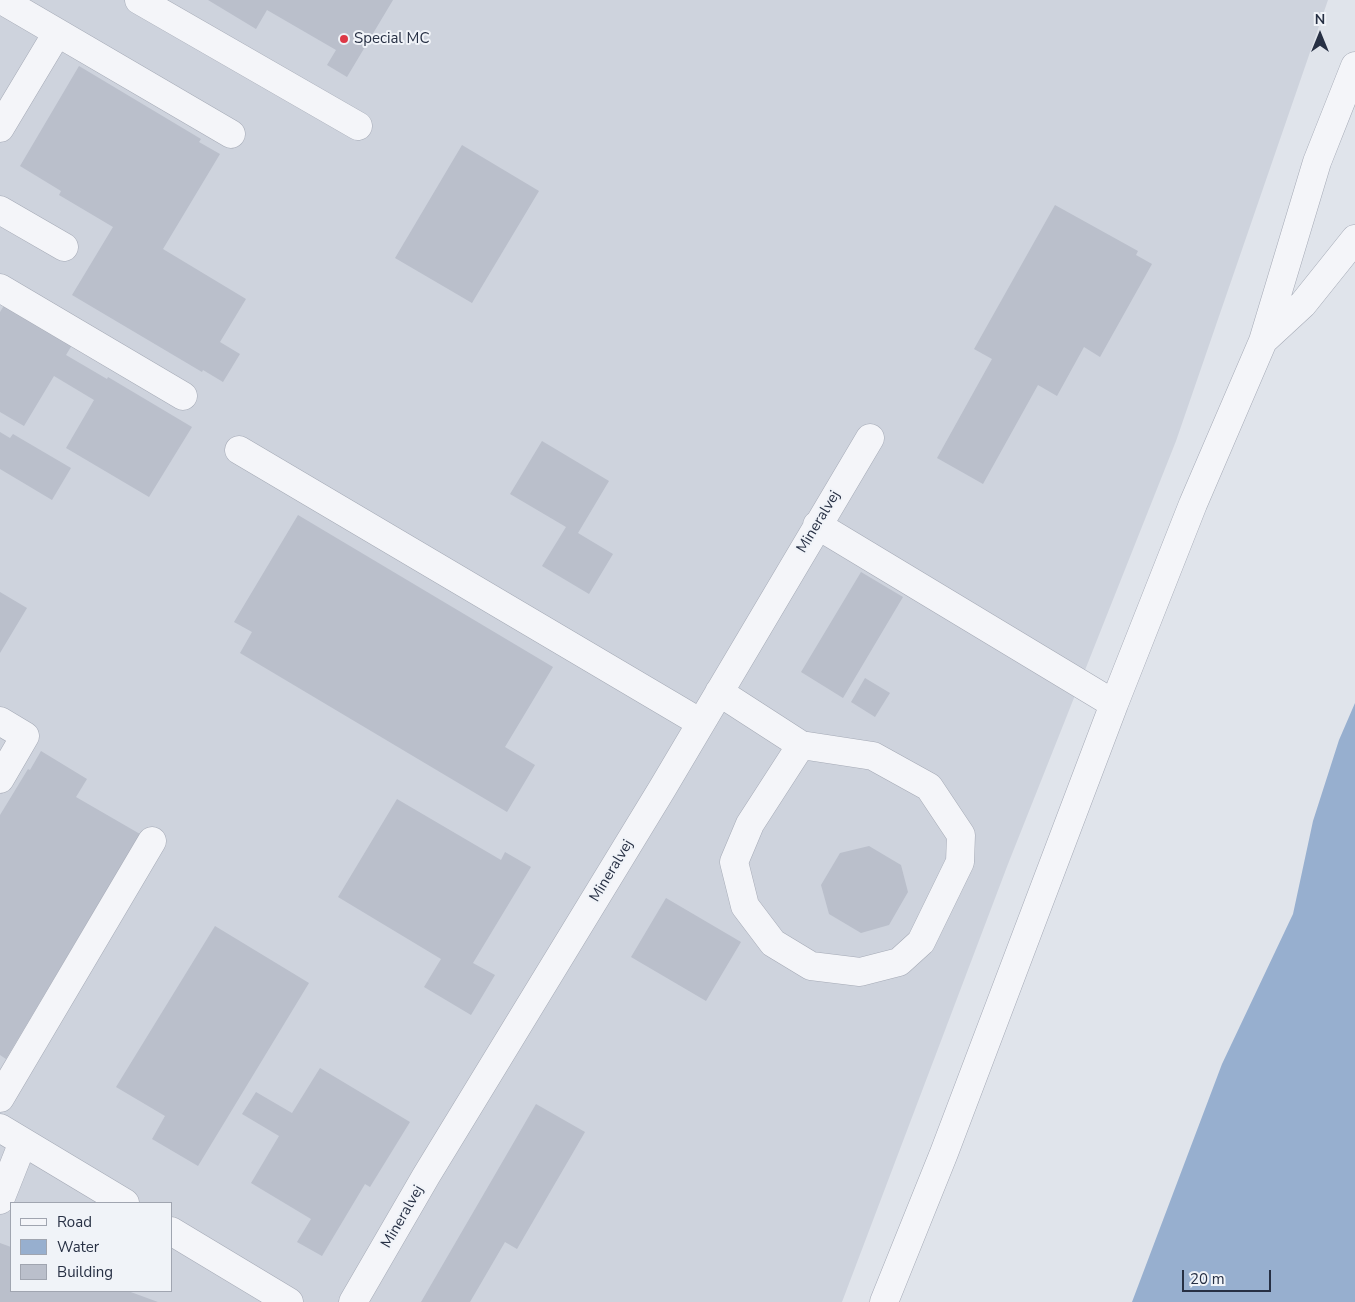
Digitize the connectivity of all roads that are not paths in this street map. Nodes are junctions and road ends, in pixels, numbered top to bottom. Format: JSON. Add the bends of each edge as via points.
{"nodes":[{"id":1,"x":139,"y":0,"type":"edge"},
{"id":2,"x":4,"y":4,"type":"edge"},
{"id":3,"x":57,"y":33,"type":"junction"},
{"id":4,"x":1355,"y":66,"type":"edge"},
{"id":5,"x":358,"y":126,"type":"dead end"},
{"id":6,"x":0,"y":128,"type":"edge"},
{"id":7,"x":231,"y":134,"type":"dead end"},
{"id":8,"x":0,"y":210,"type":"edge"},
{"id":9,"x":1355,"y":239,"type":"edge"},
{"id":10,"x":64,"y":247,"type":"dead end"},
{"id":11,"x":0,"y":288,"type":"edge"},
{"id":12,"x":1263,"y":341,"type":"junction"},
{"id":13,"x":183,"y":396,"type":"dead end"},
{"id":14,"x":870,"y":438,"type":"dead end"},
{"id":15,"x":239,"y":450,"type":"dead end"},
{"id":16,"x":817,"y":525,"type":"junction"},
{"id":17,"x":719,"y":692,"type":"junction"},
{"id":18,"x":1114,"y":704,"type":"junction"},
{"id":19,"x":0,"y":721,"type":"edge"},
{"id":20,"x":701,"y":723,"type":"junction"},
{"id":21,"x":801,"y":744,"type":"junction"},
{"id":22,"x":0,"y":779,"type":"edge"},
{"id":23,"x":152,"y":841,"type":"dead end"},
{"id":24,"x":0,"y":1098,"type":"edge"},
{"id":25,"x":0,"y":1128,"type":"edge"},
{"id":26,"x":23,"y":1142,"type":"junction"},
{"id":27,"x":0,"y":1200,"type":"edge"},
{"id":28,"x":123,"y":1202,"type":"edge"},
{"id":29,"x":172,"y":1232,"type":"edge"},
{"id":30,"x":289,"y":1302,"type":"edge"},
{"id":31,"x":354,"y":1302,"type":"edge"},
{"id":32,"x":884,"y":1302,"type":"edge"}],
"edges":[{"from":1,"to":5,"type":"street"},
{"from":2,"to":3,"type":"street"},
{"from":3,"to":6,"type":"street"},
{"from":3,"to":7,"type":"street"},
{"from":4,"to":12,"type":"street","via":[[1317,162]]},
{"from":8,"to":10,"type":"street"},
{"from":9,"to":12,"type":"street","via":[[1303,304]]},
{"from":11,"to":13,"type":"street"},
{"from":12,"to":18,"type":"street","via":[[1193,504]]},
{"from":14,"to":16,"type":"street","name":"Mineralvej"},
{"from":15,"to":20,"type":"street"},
{"from":16,"to":17,"type":"street","name":"Mineralvej"},
{"from":16,"to":18,"type":"street"},
{"from":17,"to":20,"type":"street","name":"Mineralvej"},
{"from":17,"to":21,"type":"street"},
{"from":18,"to":32,"type":"street","via":[[944,1153]]},
{"from":19,"to":22,"type":"street","via":[[25,736]]},
{"from":20,"to":31,"type":"street","name":"Mineralvej","via":[[426,1176]]},
{"from":21,"to":21,"type":"street","via":[[873,756],[929,787],[961,835],[960,862],[921,942],[899,962],[860,972],[811,966],[773,943],[745,906],[734,862],[750,824]]},
{"from":23,"to":24,"type":"street"},
{"from":25,"to":26,"type":"street"},
{"from":26,"to":27,"type":"street"},
{"from":26,"to":28,"type":"street"},
{"from":29,"to":30,"type":"street"}]}
